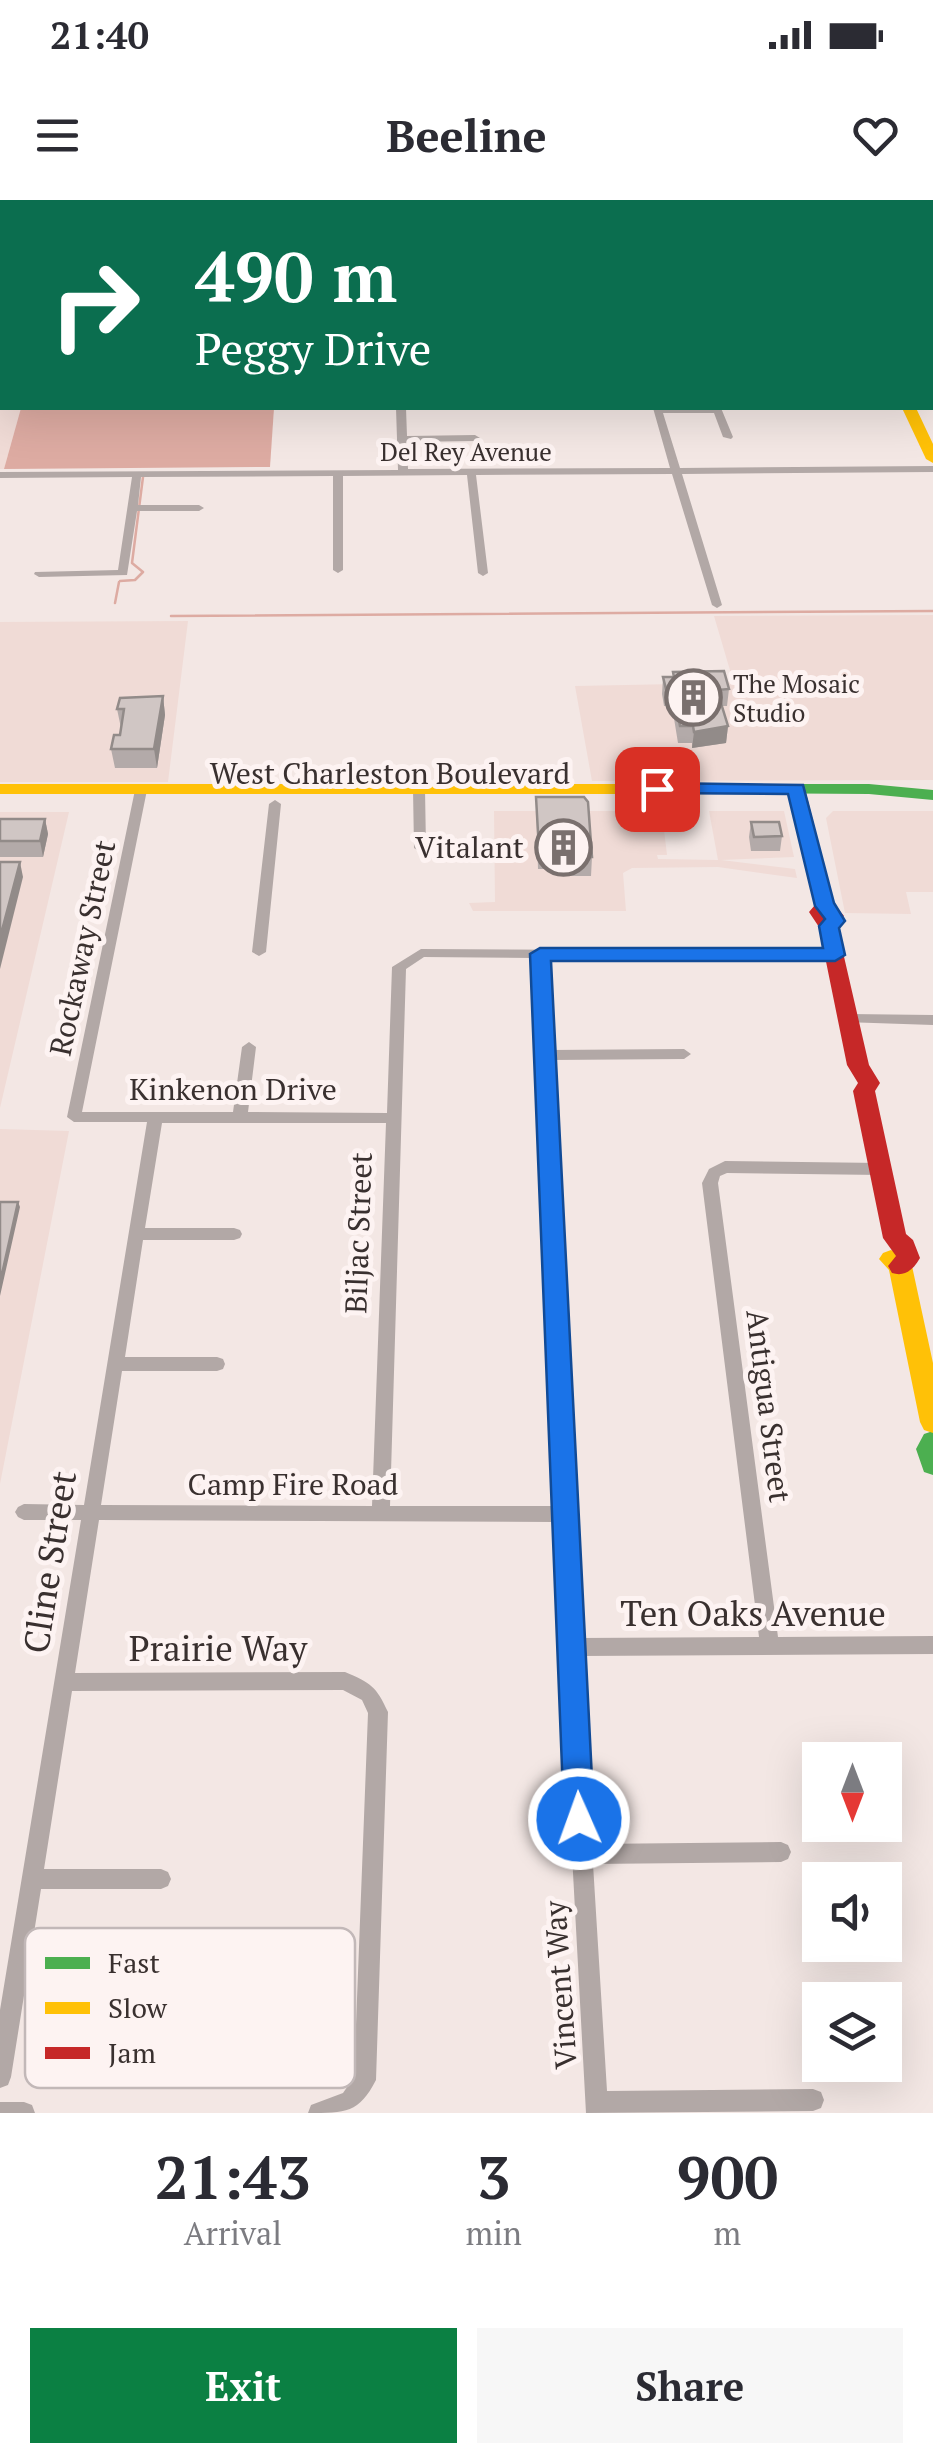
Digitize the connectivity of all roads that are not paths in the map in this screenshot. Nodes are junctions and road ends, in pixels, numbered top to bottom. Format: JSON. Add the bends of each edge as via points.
{"nodes":[{"id":1,"x":401,"y":410,"type":"edge"},
{"id":2,"x":657,"y":410,"type":"edge"},
{"id":3,"x":719,"y":410,"type":"edge"},
{"id":4,"x":910,"y":410,"type":"edge"},
{"id":5,"x":728,"y":437,"type":"dead end"},
{"id":6,"x":403,"y":438,"type":"junction"},
{"id":7,"x":475,"y":438,"type":"dead end"},
{"id":8,"x":933,"y":459,"type":"edge"},
{"id":9,"x":933,"y":469,"type":"edge"},
{"id":10,"x":675,"y":471,"type":"junction"},
{"id":11,"x":338,"y":472,"type":"junction"},
{"id":12,"x":403,"y":472,"type":"junction"},
{"id":13,"x":471,"y":472,"type":"junction"},
{"id":14,"x":137,"y":474,"type":"junction"},
{"id":15,"x":0,"y":475,"type":"edge"},
{"id":16,"x":132,"y":508,"type":"junction"},
{"id":17,"x":199,"y":508,"type":"dead end"},
{"id":18,"x":338,"y":570,"type":"dead end"},
{"id":19,"x":39,"y":574,"type":"dead end"},
{"id":20,"x":483,"y":574,"type":"dead end"},
{"id":21,"x":717,"y":605,"type":"dead end"},
{"id":22,"x":0,"y":789,"type":"edge"},
{"id":23,"x":420,"y":796,"type":"junction"},
{"id":24,"x":798,"y":796,"type":"junction"},
{"id":25,"x":933,"y":796,"type":"edge"},
{"id":26,"x":140,"y":797,"type":"junction"},
{"id":27,"x":0,"y":804,"type":"edge"},
{"id":28,"x":275,"y":804,"type":"junction"},
{"id":29,"x":420,"y":848,"type":"dead end"},
{"id":30,"x":259,"y":952,"type":"dead end"},
{"id":31,"x":540,"y":954,"type":"junction"},
{"id":32,"x":835,"y":955,"type":"junction"},
{"id":33,"x":849,"y":1019,"type":"junction"},
{"id":34,"x":933,"y":1020,"type":"edge"},
{"id":35,"x":249,"y":1047,"type":"dead end"},
{"id":36,"x":684,"y":1054,"type":"dead end"},
{"id":37,"x":543,"y":1055,"type":"junction"},
{"id":38,"x":74,"y":1117,"type":"joint"},
{"id":39,"x":156,"y":1118,"type":"junction"},
{"id":40,"x":240,"y":1118,"type":"junction"},
{"id":41,"x":393,"y":1118,"type":"junction"},
{"id":42,"x":880,"y":1169,"type":"junction"},
{"id":43,"x":136,"y":1234,"type":"junction"},
{"id":44,"x":234,"y":1234,"type":"dead end"},
{"id":45,"x":116,"y":1364,"type":"junction"},
{"id":46,"x":217,"y":1364,"type":"dead end"},
{"id":47,"x":928,"y":1378,"type":"edge"},
{"id":48,"x":933,"y":1422,"type":"edge"},
{"id":49,"x":933,"y":1442,"type":"edge"},
{"id":50,"x":933,"y":1464,"type":"edge"},
{"id":51,"x":24,"y":1512,"type":"dead end"},
{"id":52,"x":91,"y":1512,"type":"junction"},
{"id":53,"x":381,"y":1513,"type":"junction"},
{"id":54,"x":562,"y":1514,"type":"junction"},
{"id":55,"x":933,"y":1645,"type":"edge"},
{"id":56,"x":770,"y":1646,"type":"junction"},
{"id":57,"x":573,"y":1647,"type":"junction"},
{"id":58,"x":63,"y":1682,"type":"junction"},
{"id":59,"x":780,"y":1852,"type":"dead end"},
{"id":60,"x":580,"y":1854,"type":"junction"},
{"id":61,"x":32,"y":1878,"type":"junction"},
{"id":62,"x":161,"y":1878,"type":"dead end"},
{"id":63,"x":0,"y":2078,"type":"edge"},
{"id":64,"x":813,"y":2100,"type":"dead end"},
{"id":65,"x":596,"y":2108,"type":"edge"},
{"id":66,"x":0,"y":2113,"type":"edge"},
{"id":67,"x":24,"y":2113,"type":"edge"},
{"id":68,"x":319,"y":2113,"type":"edge"}],
"edges":[{"from":1,"to":6,"type":"street"},
{"from":2,"to":10,"type":"street"},
{"from":3,"to":5,"type":"street"},
{"from":4,"to":8,"type":"main road"},
{"from":6,"to":7,"type":"street"},
{"from":6,"to":12,"type":"street"},
{"from":9,"to":10,"type":"street","name":"Del Rey Avenue"},
{"from":10,"to":13,"type":"street","name":"Del Rey Avenue"},
{"from":10,"to":21,"type":"street"},
{"from":11,"to":12,"type":"street","name":"Del Rey Avenue"},
{"from":11,"to":14,"type":"street","name":"Del Rey Avenue"},
{"from":11,"to":18,"type":"street"},
{"from":12,"to":13,"type":"street","name":"Del Rey Avenue"},
{"from":13,"to":20,"type":"street"},
{"from":14,"to":15,"type":"street","name":"Del Rey Avenue"},
{"from":14,"to":16,"type":"street"},
{"from":16,"to":17,"type":"street"},
{"from":16,"to":19,"type":"street","via":[[123,572]]},
{"from":22,"to":26,"type":"main road","name":"West Charleston Boulevard"},
{"from":23,"to":24,"type":"main road","name":"West Charleston Boulevard"},
{"from":23,"to":26,"type":"main road","name":"West Charleston Boulevard"},
{"from":23,"to":28,"type":"main road","name":"West Charleston Boulevard"},
{"from":23,"to":29,"type":"street"},
{"from":24,"to":25,"type":"main road","name":"West Charleston Boulevard","via":[[870,788]]},
{"from":24,"to":32,"type":"main road"},
{"from":26,"to":27,"type":"main road","name":"West Charleston Boulevard"},
{"from":26,"to":28,"type":"main road","name":"West Charleston Boulevard"},
{"from":26,"to":38,"type":"street","name":"Rockaway Street"},
{"from":28,"to":30,"type":"street"},
{"from":31,"to":32,"type":"street"},
{"from":31,"to":37,"type":"street","name":"Vincent Way"},
{"from":31,"to":41,"type":"street","name":"Biljac Street","via":[[407,958],[399,967]]},
{"from":32,"to":33,"type":"main road"},
{"from":33,"to":34,"type":"street"},
{"from":33,"to":42,"type":"main road","via":[[858,1065],[852,1073],[864,1091]]},
{"from":35,"to":40,"type":"street"},
{"from":36,"to":37,"type":"street"},
{"from":37,"to":54,"type":"street","name":"Vincent Way"},
{"from":38,"to":39,"type":"street","name":"Kinkenon Drive"},
{"from":39,"to":40,"type":"street","name":"Kinkenon Drive"},
{"from":39,"to":43,"type":"street","name":"Cline Street"},
{"from":40,"to":41,"type":"street","name":"Kinkenon Drive"},
{"from":41,"to":53,"type":"street","name":"Biljac Street"},
{"from":42,"to":47,"type":"main road","via":[[896,1238],[888,1246],[890,1258],[900,1266]]},
{"from":42,"to":56,"type":"street","name":"Antigua Street","via":[[726,1167],[710,1183]]},
{"from":43,"to":44,"type":"street"},
{"from":43,"to":45,"type":"street","name":"Cline Street"},
{"from":45,"to":46,"type":"street"},
{"from":45,"to":52,"type":"street","name":"Cline Street"},
{"from":47,"to":48,"type":"main road"},
{"from":49,"to":50,"type":"main road"},
{"from":51,"to":52,"type":"street","name":"Camp Fire Road"},
{"from":52,"to":53,"type":"street","name":"Camp Fire Road"},
{"from":52,"to":58,"type":"street","name":"Cline Street"},
{"from":53,"to":54,"type":"street","name":"Camp Fire Road"},
{"from":54,"to":57,"type":"street","name":"Vincent Way"},
{"from":55,"to":56,"type":"street","name":"Ten Oaks Avenue"},
{"from":56,"to":57,"type":"street","name":"Ten Oaks Avenue"},
{"from":57,"to":60,"type":"street","name":"Vincent Way"},
{"from":58,"to":61,"type":"street","name":"Cline Street"},
{"from":58,"to":68,"type":"street","name":"Prairie Way","via":[[345,1682],[369,1694],[378,1712],[364,2080],[350,2102]]},
{"from":59,"to":60,"type":"street"},
{"from":60,"to":65,"type":"street","name":"Vincent Way"},
{"from":61,"to":62,"type":"street"},
{"from":61,"to":63,"type":"street","name":"Cline Street"},
{"from":64,"to":65,"type":"street"},
{"from":66,"to":67,"type":"street"}]}
